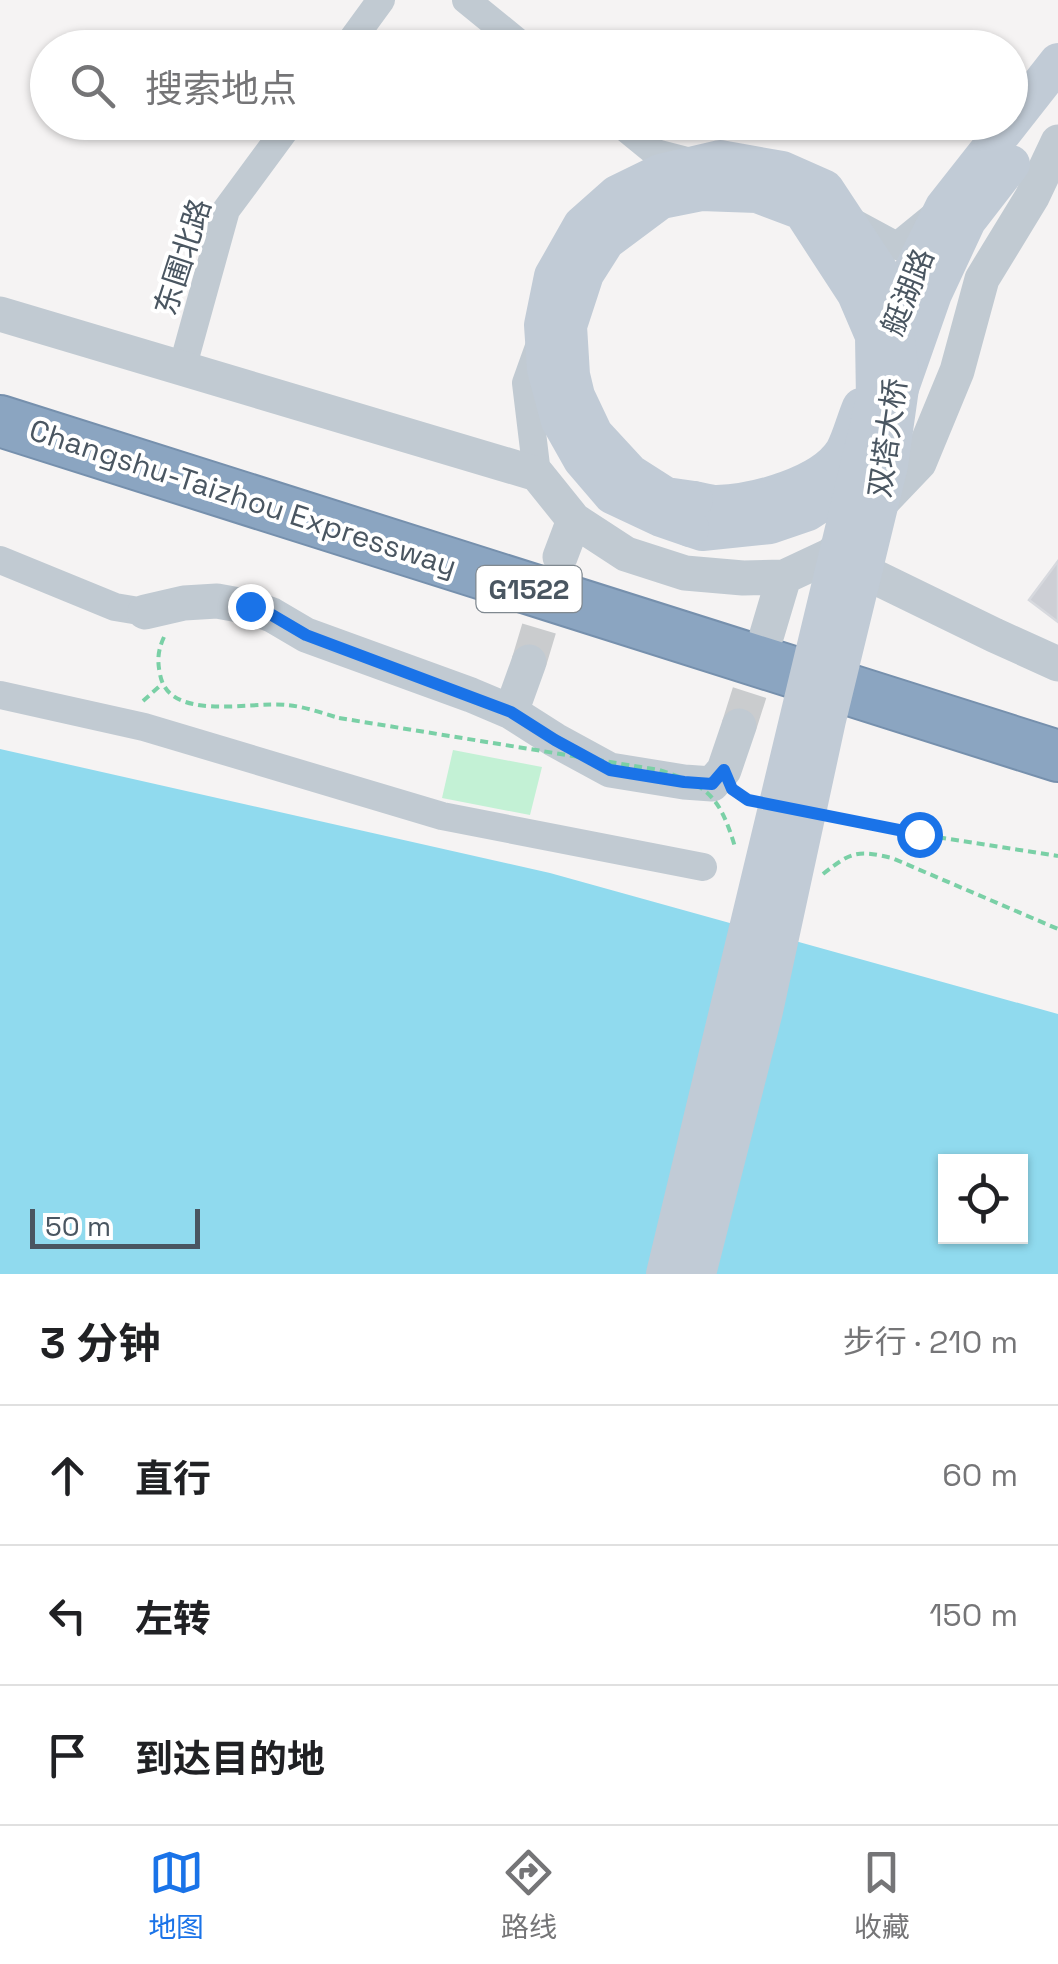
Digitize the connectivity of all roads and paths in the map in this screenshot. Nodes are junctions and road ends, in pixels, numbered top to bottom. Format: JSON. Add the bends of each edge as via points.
{"nodes":[{"id":1,"x":382,"y":0,"type":"edge"},
{"id":2,"x":466,"y":0,"type":"edge"},
{"id":3,"x":360,"y":30,"type":"edge"},
{"id":4,"x":503,"y":30,"type":"edge"},
{"id":5,"x":1058,"y":62,"type":"edge"},
{"id":6,"x":1028,"y":100,"type":"edge"},
{"id":7,"x":1058,"y":101,"type":"edge"},
{"id":8,"x":278,"y":140,"type":"edge"},
{"id":9,"x":640,"y":140,"type":"edge"},
{"id":10,"x":997,"y":140,"type":"edge"},
{"id":11,"x":1058,"y":142,"type":"edge"},
{"id":12,"x":656,"y":153,"type":"junction"},
{"id":13,"x":944,"y":207,"type":"junction"},
{"id":14,"x":0,"y":314,"type":"edge"},
{"id":15,"x":182,"y":368,"type":"junction"},
{"id":16,"x":0,"y":421,"type":"edge"},
{"id":17,"x":0,"y":457,"type":"edge"},
{"id":18,"x":537,"y":474,"type":"junction"},
{"id":19,"x":692,"y":514,"type":"junction"},
{"id":20,"x":574,"y":520,"type":"junction"},
{"id":21,"x":831,"y":555,"type":"junction"},
{"id":22,"x":560,"y":556,"type":"tunnel mouth"},
{"id":23,"x":0,"y":560,"type":"edge"},
{"id":24,"x":784,"y":578,"type":"junction"},
{"id":25,"x":154,"y":625,"type":"junction"},
{"id":26,"x":768,"y":634,"type":"tunnel mouth"},
{"id":27,"x":529,"y":662,"type":"tunnel mouth"},
{"id":28,"x":1058,"y":664,"type":"edge"},
{"id":29,"x":0,"y":695,"type":"edge"},
{"id":30,"x":511,"y":712,"type":"junction"},
{"id":31,"x":739,"y":726,"type":"tunnel mouth"},
{"id":32,"x":1058,"y":756,"type":"edge"},
{"id":33,"x":1058,"y":791,"type":"edge"},
{"id":34,"x":830,"y":817,"type":"dead end"},
{"id":35,"x":736,"y":849,"type":"dead end"},
{"id":36,"x":1058,"y":856,"type":"edge"},
{"id":37,"x":703,"y":867,"type":"dead end"},
{"id":38,"x":820,"y":876,"type":"dead end"},
{"id":39,"x":1058,"y":929,"type":"edge"},
{"id":40,"x":665,"y":1274,"type":"edge"},
{"id":41,"x":697,"y":1274,"type":"edge"}],
"edges":[{"from":1,"to":3,"type":"street"},
{"from":2,"to":4,"type":"street"},
{"from":5,"to":6,"type":"main road","name":"艇湖路"},
{"from":7,"to":19,"type":"main road","name":"艇湖路","via":[[968,221],[933,294],[881,438],[846,487],[808,512],[770,525],[702,532]]},
{"from":8,"to":15,"type":"street","name":"东圃北路","via":[[226,210]]},
{"from":9,"to":12,"type":"street"},
{"from":10,"to":13,"type":"main road","name":"艇湖路"},
{"from":11,"to":21,"type":"street","via":[[982,279],[957,371],[919,463]]},
{"from":12,"to":13,"type":"street","via":[[787,186],[897,246]]},
{"from":12,"to":18,"type":"street","via":[[630,199],[560,285],[526,383]]},
{"from":13,"to":19,"type":"main road","name":"艇湖路","via":[[896,304],[882,363],[843,452],[820,475],[778,494]]},
{"from":14,"to":15,"type":"street"},
{"from":15,"to":18,"type":"street"},
{"from":16,"to":32,"type":"highway","name":"Changshu-Taizhou Expressway","number":"G1522"},
{"from":17,"to":33,"type":"highway","name":"Changshu-Taizhou Expressway","number":"G1522"},
{"from":18,"to":20,"type":"street"},
{"from":19,"to":40,"type":"main road","name":"双塔大桥","bridge":true,"via":[[630,473],[594,434],[574,386],[568,326],[585,274],[606,241],[661,200],[701,192],[757,194],[802,211],[856,294],[874,336],[875,400]]},
{"from":19,"to":41,"type":"main road","name":"双塔大桥","bridge":true,"via":[[661,518],[612,495],[582,460],[560,421],[543,325],[553,276],[582,224],[617,194],[660,173],[720,158],[782,170],[825,189],[889,286],[900,381],[889,466]]},
{"from":20,"to":22,"type":"street"},
{"from":20,"to":24,"type":"street","via":[[626,554],[684,573]]},
{"from":21,"to":24,"type":"street"},
{"from":21,"to":28,"type":"street"},
{"from":23,"to":25,"type":"street"},
{"from":24,"to":26,"type":"street"},
{"from":25,"to":30,"type":"street","via":[[184,603],[250,606],[306,635]]},
{"from":25,"to":35,"type":"path","bridge":true,"via":[[162,684],[178,700],[221,707],[288,705],[659,770],[692,780],[710,795]]},
{"from":27,"to":30,"type":"street"},
{"from":29,"to":37,"type":"street","via":[[144,727],[442,816]]},
{"from":30,"to":31,"type":"street","via":[[610,770],[712,784]]},
{"from":34,"to":36,"type":"path"},
{"from":38,"to":39,"type":"path","via":[[864,851]]}]}
